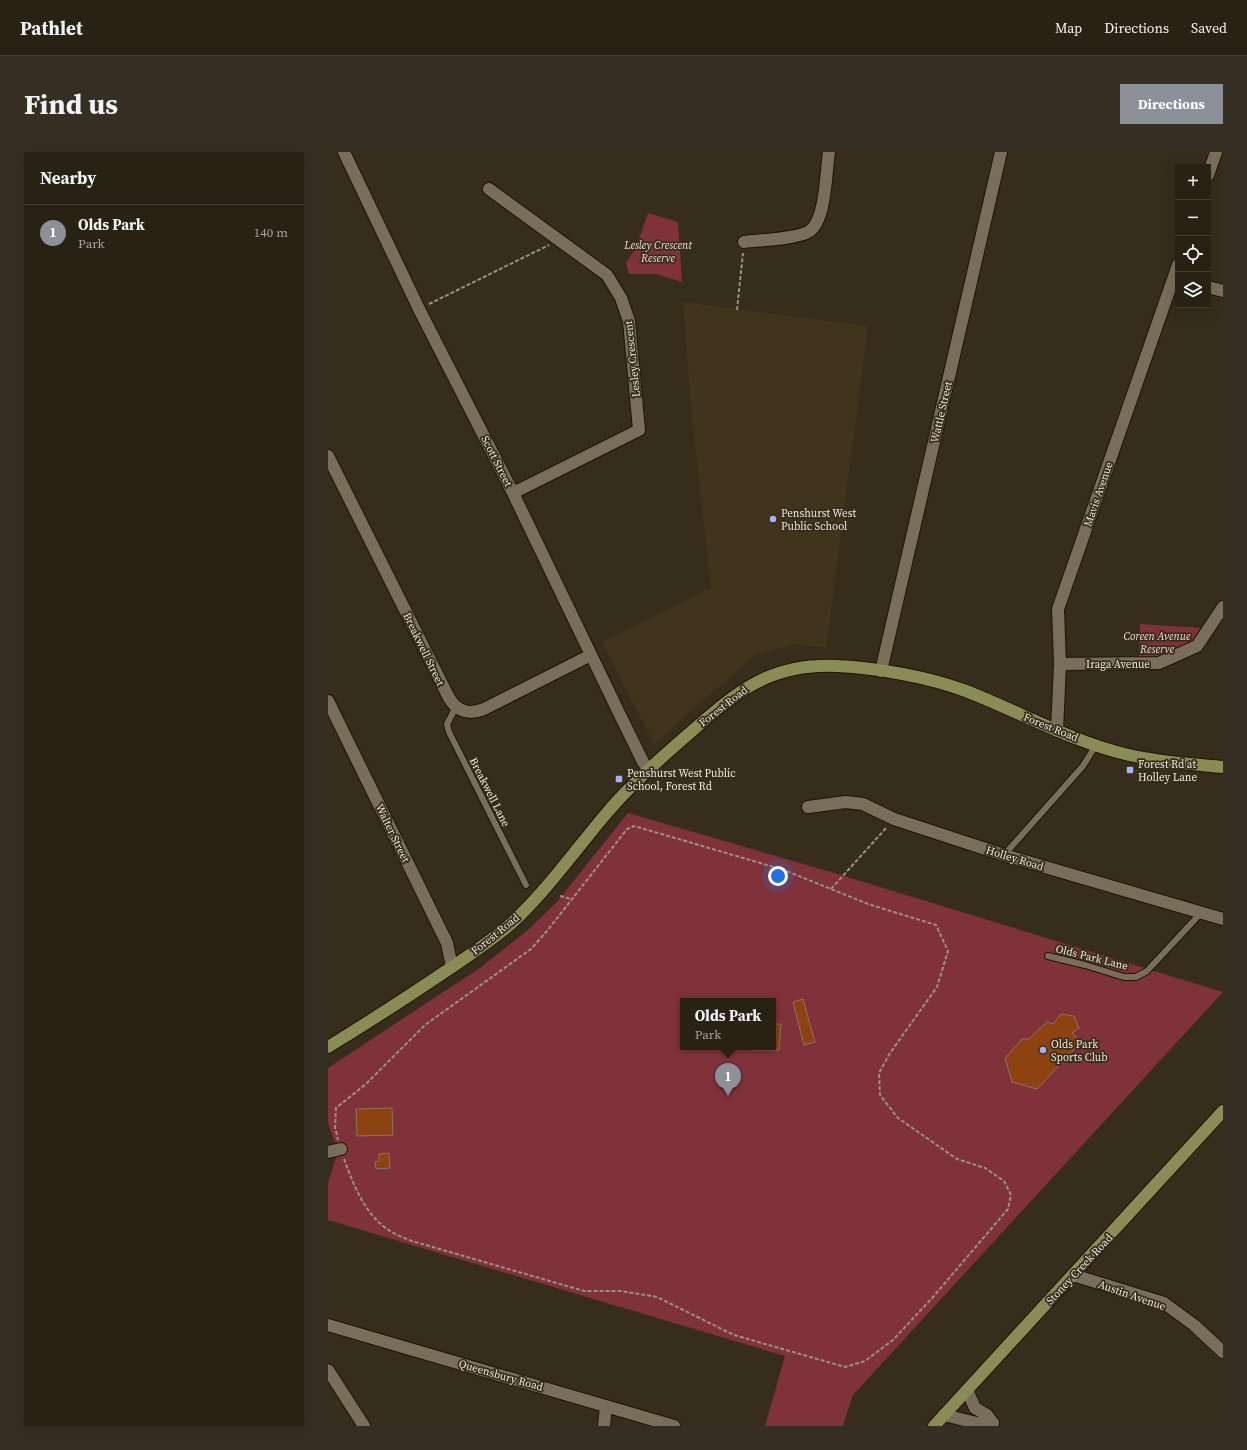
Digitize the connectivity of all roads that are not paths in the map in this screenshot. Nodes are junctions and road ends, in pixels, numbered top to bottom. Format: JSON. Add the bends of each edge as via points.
{"nodes":[{"id":1,"x":344,"y":152,"type":"edge"},
{"id":2,"x":829,"y":152,"type":"edge"},
{"id":3,"x":1001,"y":152,"type":"edge"},
{"id":4,"x":1216,"y":152,"type":"edge"},
{"id":5,"x":1211,"y":166,"type":"edge"},
{"id":6,"x":489,"y":189,"type":"dead end"},
{"id":7,"x":744,"y":242,"type":"road end"},
{"id":8,"x":1175,"y":278,"type":"edge"},
{"id":9,"x":1211,"y":287,"type":"edge"},
{"id":10,"x":1223,"y":291,"type":"edge"},
{"id":11,"x":328,"y":456,"type":"edge"},
{"id":12,"x":513,"y":493,"type":"junction"},
{"id":13,"x":1223,"y":606,"type":"edge"},
{"id":14,"x":591,"y":655,"type":"junction"},
{"id":15,"x":1060,"y":664,"type":"junction"},
{"id":16,"x":881,"y":671,"type":"junction"},
{"id":17,"x":328,"y":701,"type":"edge"},
{"id":18,"x":456,"y":707,"type":"junction"},
{"id":19,"x":1057,"y":731,"type":"junction"},
{"id":20,"x":1096,"y":745,"type":"junction"},
{"id":21,"x":1223,"y":767,"type":"edge"},
{"id":22,"x":649,"y":770,"type":"junction"},
{"id":23,"x":808,"y":807,"type":"dead end"},
{"id":24,"x":1004,"y":855,"type":"junction"},
{"id":25,"x":526,"y":885,"type":"dead end"},
{"id":26,"x":1200,"y":913,"type":"junction"},
{"id":27,"x":1223,"y":919,"type":"edge"},
{"id":28,"x":1048,"y":956,"type":"dead end"},
{"id":29,"x":452,"y":967,"type":"junction"},
{"id":30,"x":328,"y":1047,"type":"edge"},
{"id":31,"x":1223,"y":1111,"type":"edge"},
{"id":32,"x":341,"y":1149,"type":"road end"},
{"id":33,"x":328,"y":1152,"type":"edge"},
{"id":34,"x":1073,"y":1275,"type":"junction"},
{"id":35,"x":328,"y":1325,"type":"edge"},
{"id":36,"x":1223,"y":1352,"type":"edge"},
{"id":37,"x":328,"y":1370,"type":"edge"},
{"id":38,"x":967,"y":1390,"type":"junction"},
{"id":39,"x":606,"y":1406,"type":"junction"},
{"id":40,"x":944,"y":1415,"type":"junction"},
{"id":41,"x":999,"y":1424,"type":"edge"},
{"id":42,"x":364,"y":1426,"type":"edge"},
{"id":43,"x":604,"y":1426,"type":"edge"},
{"id":44,"x":674,"y":1426,"type":"edge"},
{"id":45,"x":934,"y":1426,"type":"edge"}],
"edges":[{"from":1,"to":12,"type":"street","name":"Scott Street","via":[[419,309]]},
{"from":2,"to":7,"type":"street","via":[[820,216],[814,228],[802,235]]},
{"from":3,"to":16,"type":"street","name":"Wattle Street"},
{"from":4,"to":5,"type":"street"},
{"from":6,"to":12,"type":"street","name":"Lesley Crescent","via":[[607,275],[621,298],[629,321],[639,430]]},
{"from":8,"to":15,"type":"street","name":"Mavis Avenue","via":[[1058,609]]},
{"from":9,"to":10,"type":"street"},
{"from":11,"to":18,"type":"street","name":"Breakwell Street","via":[[449,698]]},
{"from":12,"to":14,"type":"street","name":"Scott Street"},
{"from":13,"to":15,"type":"street","name":"Iraga Avenue","via":[[1197,646],[1159,664]]},
{"from":14,"to":18,"type":"street","via":[[484,709],[471,713]]},
{"from":14,"to":22,"type":"street","name":"Scott Street"},
{"from":15,"to":19,"type":"street","name":"Mavis Avenue"},
{"from":16,"to":19,"type":"main road","name":"Forest Road","via":[[951,686]]},
{"from":16,"to":22,"type":"main road","name":"Forest Road","via":[[811,666],[781,671],[762,679],[728,701]]},
{"from":17,"to":29,"type":"street","name":"Walter Street","via":[[447,943]]},
{"from":18,"to":25,"type":"lane","name":"Breakwell Lane","via":[[447,724],[449,732]]},
{"from":19,"to":20,"type":"main road","name":"Forest Road"},
{"from":20,"to":21,"type":"main road","name":"Forest Road","via":[[1128,755]]},
{"from":20,"to":24,"type":"lane","via":[[1083,766]]},
{"from":22,"to":29,"type":"main road","name":"Forest Road","via":[[604,816],[534,901],[510,924]]},
{"from":23,"to":24,"type":"street","name":"Holley Road","via":[[846,802],[857,804]]},
{"from":24,"to":26,"type":"street","name":"Holley Road"},
{"from":26,"to":27,"type":"street","name":"Holley Road"},
{"from":26,"to":28,"type":"lane","name":"Olds Park Lane","via":[[1147,971],[1136,977],[1124,977]]},
{"from":29,"to":30,"type":"main road","name":"Forest Road"},
{"from":31,"to":34,"type":"main road","name":"Stoney Creek Road"},
{"from":32,"to":33,"type":"street"},
{"from":34,"to":36,"type":"street","name":"Austin Avenue","via":[[1164,1304],[1194,1325]]},
{"from":34,"to":38,"type":"main road","name":"Stoney Creek Road"},
{"from":35,"to":39,"type":"street","name":"Queensbury Road"},
{"from":37,"to":42,"type":"street"},
{"from":38,"to":40,"type":"main road","name":"Stoney Creek Road"},
{"from":38,"to":41,"type":"street","via":[[975,1408]]},
{"from":39,"to":43,"type":"street"},
{"from":39,"to":44,"type":"street","name":"Queensbury Road"},
{"from":40,"to":41,"type":"street","via":[[985,1425]]},
{"from":40,"to":45,"type":"main road","name":"Stoney Creek Road"}]}
